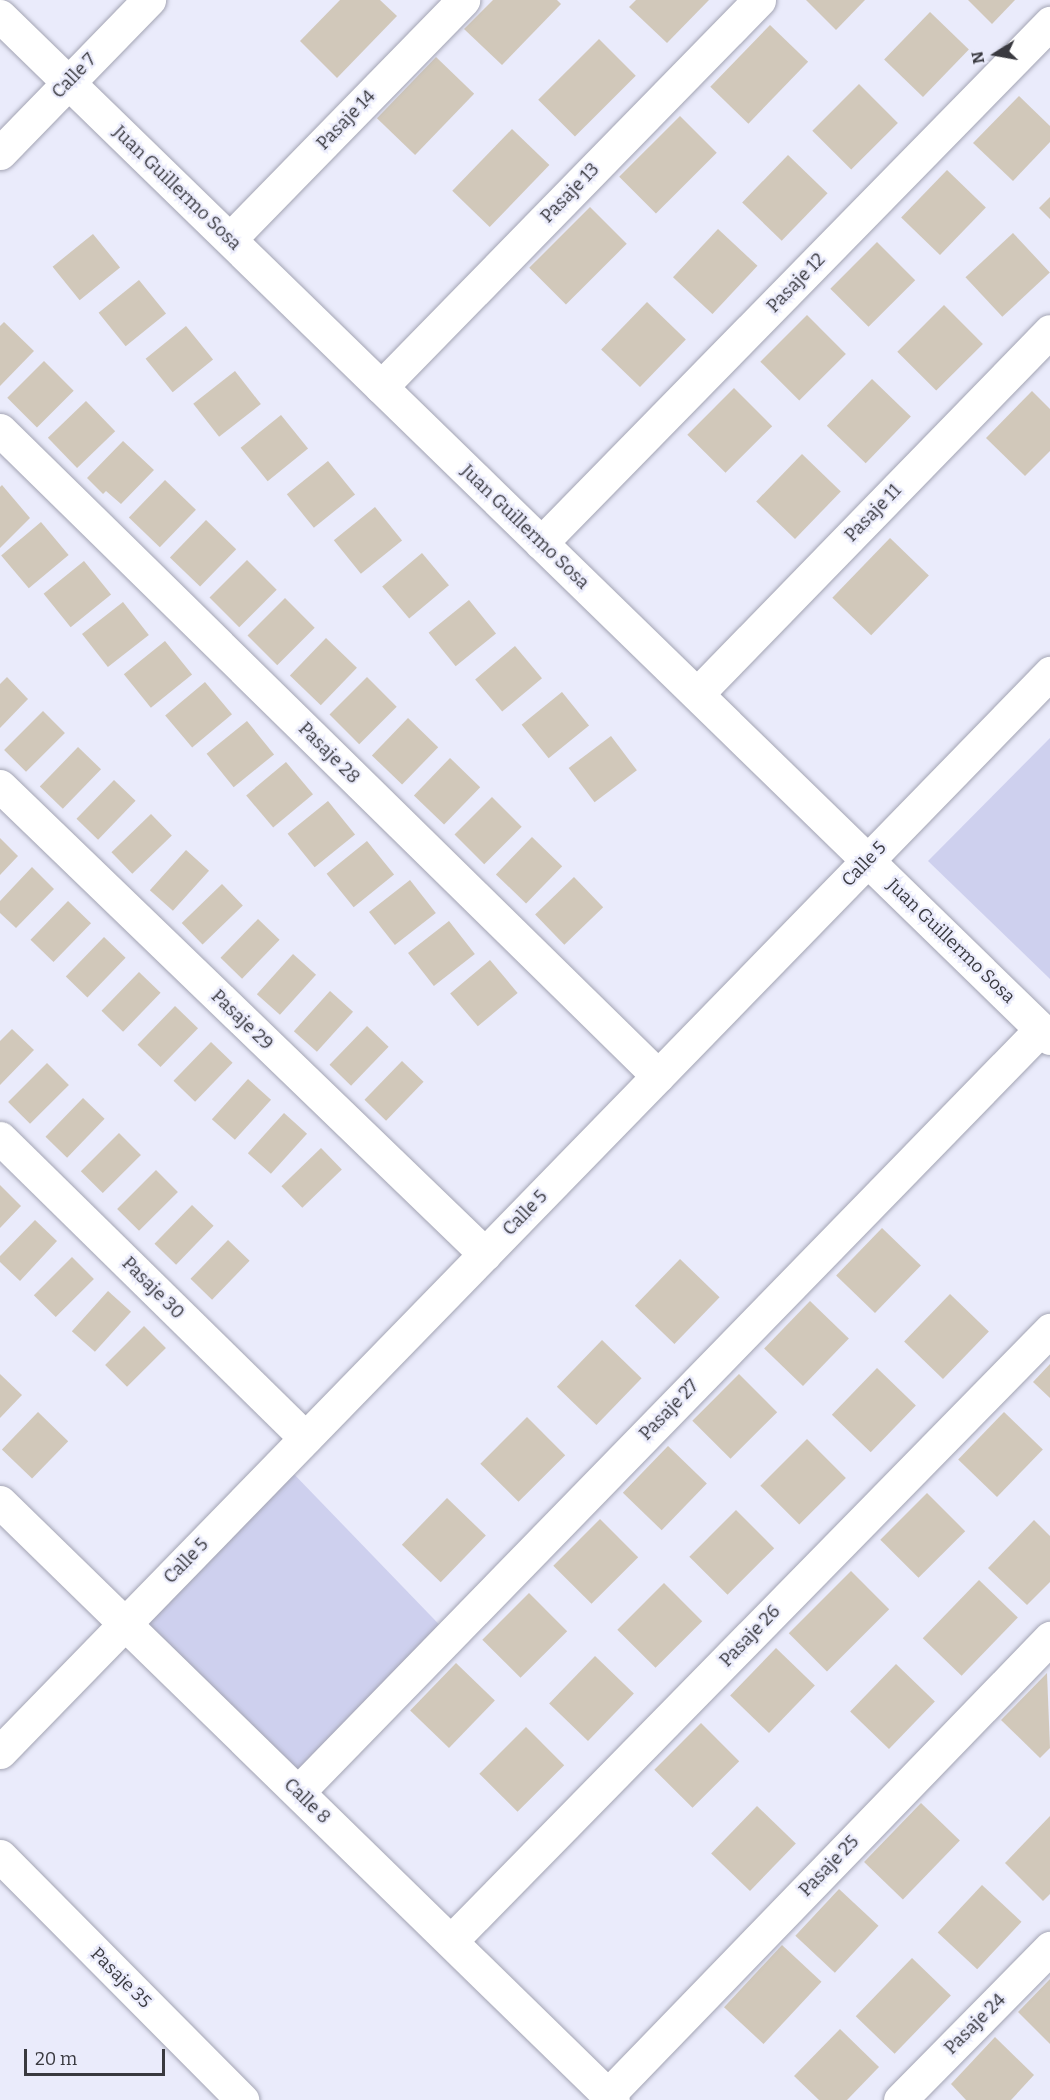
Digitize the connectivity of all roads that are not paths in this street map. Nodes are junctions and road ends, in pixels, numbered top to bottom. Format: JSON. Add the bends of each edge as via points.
{"nodes":[{"id":1,"x":148,"y":0,"type":"edge"},
{"id":2,"x":463,"y":0,"type":"edge"},
{"id":3,"x":759,"y":0,"type":"edge"},
{"id":4,"x":0,"y":16,"type":"edge"},
{"id":5,"x":1050,"y":23,"type":"edge"},
{"id":6,"x":68,"y":82,"type":"junction"},
{"id":7,"x":0,"y":153,"type":"edge"},
{"id":8,"x":230,"y":239,"type":"junction"},
{"id":9,"x":1050,"y":331,"type":"edge"},
{"id":10,"x":381,"y":387,"type":"junction"},
{"id":11,"x":0,"y":429,"type":"edge"},
{"id":12,"x":541,"y":543,"type":"junction"},
{"id":13,"x":1050,"y":673,"type":"edge"},
{"id":14,"x":697,"y":694,"type":"junction"},
{"id":15,"x":0,"y":786,"type":"edge"},
{"id":16,"x":867,"y":860,"type":"junction"},
{"id":17,"x":1045,"y":1033,"type":"edge"},
{"id":18,"x":658,"y":1076,"type":"junction"},
{"id":19,"x":0,"y":1138,"type":"edge"},
{"id":20,"x":485,"y":1254,"type":"junction"},
{"id":21,"x":1050,"y":1330,"type":"edge"},
{"id":22,"x":305,"y":1438,"type":"junction"},
{"id":23,"x":0,"y":1502,"type":"edge"},
{"id":24,"x":124,"y":1624,"type":"junction"},
{"id":25,"x":1050,"y":1638,"type":"edge"},
{"id":26,"x":0,"y":1752,"type":"edge"},
{"id":27,"x":298,"y":1792,"type":"junction"},
{"id":28,"x":0,"y":1856,"type":"edge"},
{"id":29,"x":451,"y":1941,"type":"junction"},
{"id":30,"x":1050,"y":1948,"type":"edge"},
{"id":31,"x":610,"y":2097,"type":"edge"},
{"id":32,"x":242,"y":2100,"type":"edge"},
{"id":33,"x":900,"y":2100,"type":"edge"}],
"edges":[{"from":1,"to":6,"type":"street","name":"Calle 7"},
{"from":2,"to":8,"type":"street","name":"Pasaje 14"},
{"from":3,"to":10,"type":"street","name":"Pasaje 13"},
{"from":4,"to":6,"type":"street","name":"Juan Guillermo Sosa"},
{"from":5,"to":12,"type":"street","name":"Pasaje 12"},
{"from":6,"to":7,"type":"street","name":"Calle 7"},
{"from":6,"to":8,"type":"street","name":"Juan Guillermo Sosa"},
{"from":8,"to":10,"type":"street","name":"Juan Guillermo Sosa"},
{"from":9,"to":14,"type":"street","name":"Pasaje 11"},
{"from":10,"to":12,"type":"street","name":"Juan Guillermo Sosa"},
{"from":11,"to":18,"type":"street","name":"Pasaje 28"},
{"from":12,"to":14,"type":"street","name":"Juan Guillermo Sosa"},
{"from":13,"to":16,"type":"street","name":"Calle 5"},
{"from":14,"to":16,"type":"street","name":"Juan Guillermo Sosa"},
{"from":15,"to":20,"type":"street","name":"Pasaje 29"},
{"from":16,"to":17,"type":"street","name":"Juan Guillermo Sosa"},
{"from":16,"to":18,"type":"street","name":"Calle 5"},
{"from":17,"to":27,"type":"street","name":"Pasaje 27"},
{"from":18,"to":20,"type":"street","name":"Calle 5"},
{"from":19,"to":22,"type":"street","name":"Pasaje 30"},
{"from":20,"to":22,"type":"street","name":"Calle 5"},
{"from":21,"to":29,"type":"street","name":"Pasaje 26"},
{"from":22,"to":24,"type":"street","name":"Calle 5"},
{"from":23,"to":24,"type":"street","name":"Calle 8"},
{"from":24,"to":26,"type":"street","name":"Calle 5"},
{"from":24,"to":27,"type":"street","name":"Calle 8"},
{"from":25,"to":31,"type":"street","name":"Pasaje 25"},
{"from":27,"to":29,"type":"street","name":"Calle 8"},
{"from":28,"to":32,"type":"street","name":"Pasaje 35"},
{"from":29,"to":31,"type":"street","name":"Calle 8"},
{"from":30,"to":33,"type":"street","name":"Pasaje 24"}]}
